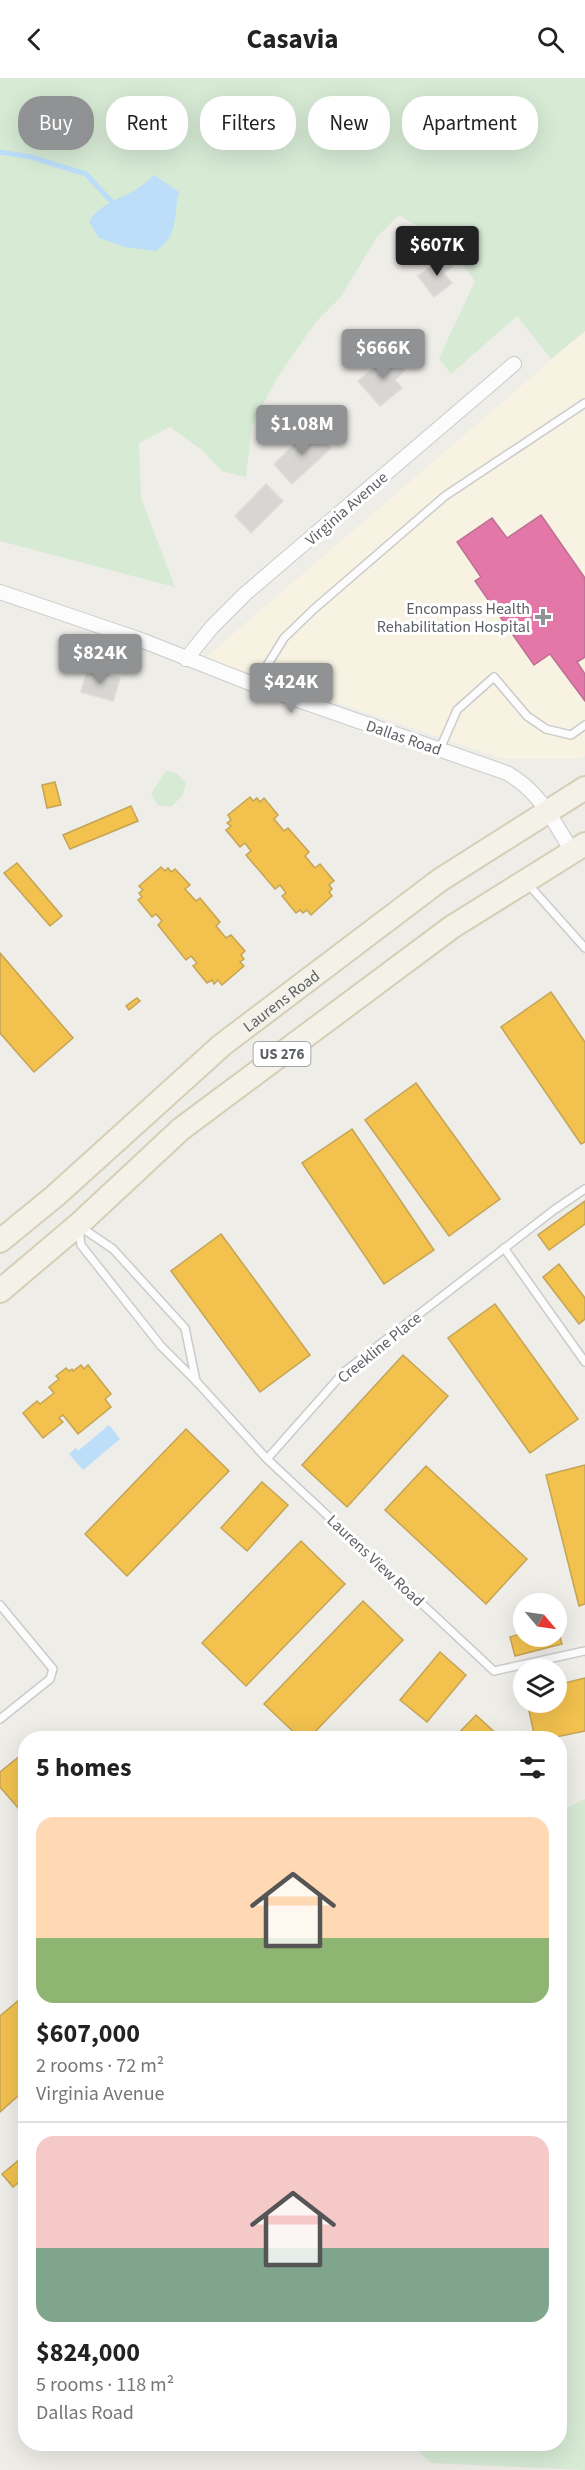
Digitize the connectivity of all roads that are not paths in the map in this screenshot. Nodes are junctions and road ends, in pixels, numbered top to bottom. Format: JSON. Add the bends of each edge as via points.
{"nodes":[{"id":1,"x":514,"y":364,"type":"dead end"},
{"id":2,"x":585,"y":403,"type":"edge"},
{"id":3,"x":0,"y":592,"type":"edge"},
{"id":4,"x":186,"y":659,"type":"junction"},
{"id":5,"x":255,"y":685,"type":"junction"},
{"id":6,"x":585,"y":725,"type":"edge"},
{"id":7,"x":440,"y":749,"type":"junction"},
{"id":8,"x":585,"y":788,"type":"edge"},
{"id":9,"x":548,"y":811,"type":"junction"},
{"id":10,"x":578,"y":848,"type":"edge"},
{"id":11,"x":525,"y":881,"type":"junction"},
{"id":12,"x":585,"y":948,"type":"edge"},
{"id":13,"x":585,"y":1189,"type":"edge"},
{"id":14,"x":55,"y":1196,"type":"junction"},
{"id":15,"x":78,"y":1225,"type":"junction"},
{"id":16,"x":0,"y":1241,"type":"edge"},
{"id":17,"x":504,"y":1248,"type":"junction"},
{"id":18,"x":0,"y":1291,"type":"edge"},
{"id":19,"x":585,"y":1362,"type":"edge"},
{"id":20,"x":196,"y":1381,"type":"junction"},
{"id":21,"x":267,"y":1459,"type":"junction"},
{"id":22,"x":0,"y":1605,"type":"edge"},
{"id":23,"x":585,"y":1651,"type":"edge"},
{"id":24,"x":0,"y":1719,"type":"edge"}],
"edges":[{"from":1,"to":4,"type":"street","name":"Virginia Avenue","via":[[245,594]]},
{"from":2,"to":5,"type":"lane","via":[[445,496],[284,638]]},
{"from":3,"to":4,"type":"street","name":"Dallas Road"},
{"from":4,"to":5,"type":"street","name":"Dallas Road"},
{"from":5,"to":7,"type":"street","name":"Dallas Road"},
{"from":6,"to":7,"type":"lane","via":[[571,735],[546,729],[526,716],[494,677],[457,710]]},
{"from":7,"to":9,"type":"street","name":"Dallas Road","via":[[507,772],[523,782]]},
{"from":8,"to":9,"type":"main road","name":"Laurens Road","number":"US 276"},
{"from":9,"to":10,"type":"street","name":"Dallas Road"},
{"from":9,"to":14,"type":"main road","name":"Laurens Road","number":"US 276","via":[[440,880],[222,1045]]},
{"from":10,"to":11,"type":"main road","number":"US 276"},
{"from":11,"to":12,"type":"lane"},
{"from":11,"to":15,"type":"main road","number":"US 276","via":[[452,927],[181,1129]]},
{"from":13,"to":17,"type":"lane","name":"Creekline Place"},
{"from":14,"to":15,"type":"main road"},
{"from":14,"to":16,"type":"main road","name":"Laurens Road","number":"US 276"},
{"from":15,"to":18,"type":"main road","number":"US 276"},
{"from":15,"to":20,"type":"lane","name":"Laurens View Road","via":[[81,1245],[112,1286],[161,1346]]},
{"from":15,"to":20,"type":"lane","via":[[113,1249],[185,1328]]},
{"from":17,"to":19,"type":"lane"},
{"from":17,"to":21,"type":"lane","name":"Creekline Place","via":[[344,1372]]},
{"from":20,"to":21,"type":"lane","name":"Laurens View Road"},
{"from":21,"to":23,"type":"lane","name":"Laurens View Road","via":[[494,1671]]},
{"from":22,"to":24,"type":"lane","via":[[53,1670],[50,1679]]}]}
